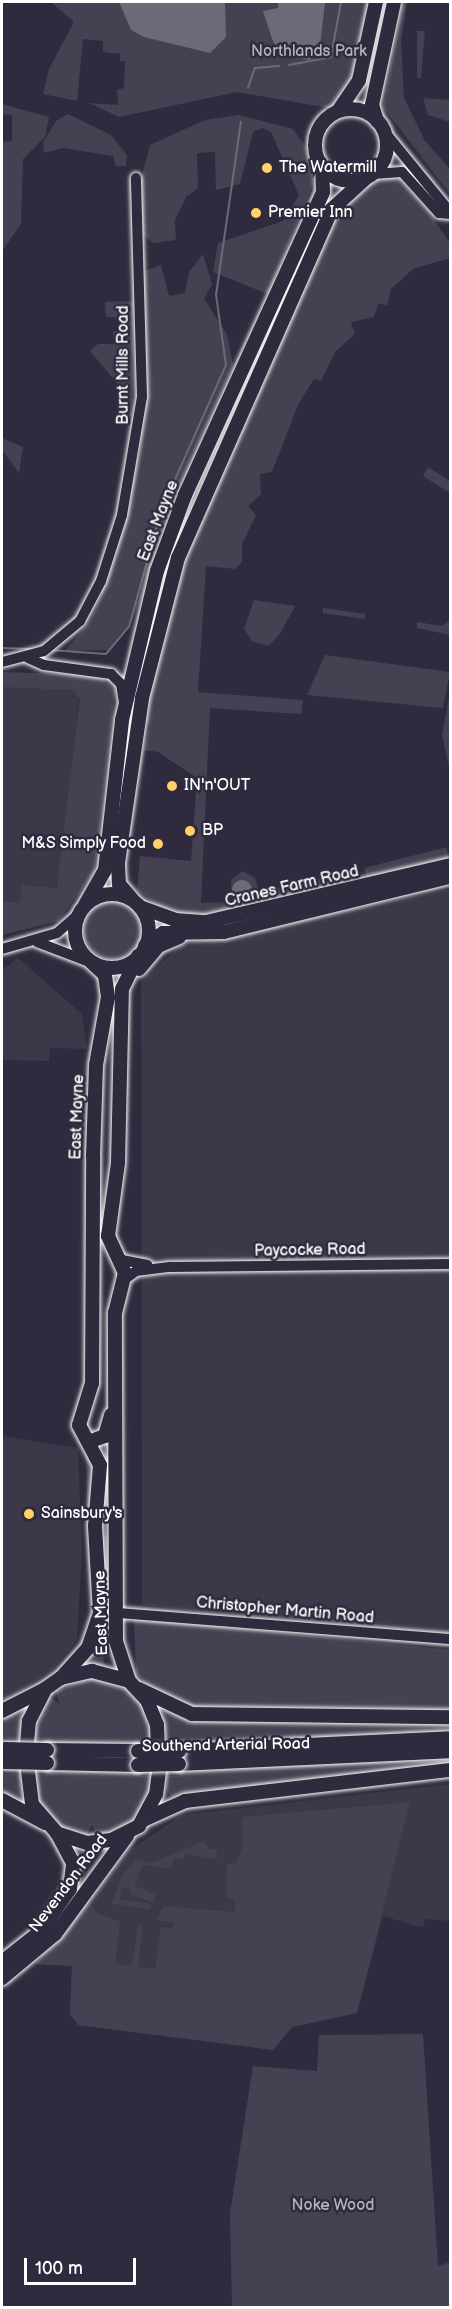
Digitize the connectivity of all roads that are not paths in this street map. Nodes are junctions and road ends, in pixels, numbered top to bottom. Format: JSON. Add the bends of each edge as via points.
{"nodes":[{"id":1,"x":376,"y":2,"type":"edge"},
{"id":2,"x":394,"y":2,"type":"edge"},
{"id":3,"x":339,"y":110,"type":"junction"},
{"id":4,"x":380,"y":126,"type":"junction"},
{"id":5,"x":322,"y":167,"type":"junction"},
{"id":6,"x":370,"y":176,"type":"junction"},
{"id":7,"x":136,"y":178,"type":"dead end"},
{"id":8,"x":450,"y":213,"type":"edge"},
{"id":9,"x":28,"y":658,"type":"junction"},
{"id":10,"x":2,"y":662,"type":"edge"},
{"id":11,"x":122,"y":720,"type":"junction"},
{"id":12,"x":450,"y":865,"type":"edge"},
{"id":13,"x":450,"y":877,"type":"edge"},
{"id":14,"x":136,"y":903,"type":"junction"},
{"id":15,"x":82,"y":910,"type":"junction"},
{"id":16,"x":208,"y":933,"type":"junction"},
{"id":17,"x":22,"y":944,"type":"junction"},
{"id":18,"x":2,"y":949,"type":"edge"},
{"id":19,"x":142,"y":951,"type":"junction"},
{"id":20,"x":92,"y":963,"type":"junction"},
{"id":21,"x":122,"y":1018,"type":"junction"},
{"id":22,"x":119,"y":1258,"type":"junction"},
{"id":23,"x":450,"y":1264,"type":"edge"},
{"id":24,"x":170,"y":1267,"type":"junction"},
{"id":25,"x":93,"y":1280,"type":"junction"},
{"id":26,"x":124,"y":1280,"type":"junction"},
{"id":27,"x":115,"y":1398,"type":"junction"},
{"id":28,"x":91,"y":1441,"type":"junction"},
{"id":29,"x":117,"y":1613,"type":"junction"},
{"id":30,"x":450,"y":1639,"type":"edge"},
{"id":31,"x":61,"y":1678,"type":"junction"},
{"id":32,"x":134,"y":1685,"type":"junction"},
{"id":33,"x":45,"y":1689,"type":"junction"},
{"id":34,"x":2,"y":1711,"type":"edge"},
{"id":35,"x":450,"y":1717,"type":"edge"},
{"id":36,"x":450,"y":1738,"type":"edge"},
{"id":37,"x":450,"y":1751,"type":"edge"},
{"id":38,"x":3,"y":1756,"type":"edge"},
{"id":39,"x":179,"y":1758,"type":"junction"},
{"id":40,"x":450,"y":1770,"type":"edge"},
{"id":41,"x":2,"y":1800,"type":"edge"},
{"id":42,"x":45,"y":1823,"type":"junction"},
{"id":43,"x":138,"y":1825,"type":"junction"},
{"id":44,"x":57,"y":1833,"type":"junction"},
{"id":45,"x":2,"y":1962,"type":"edge"},
{"id":46,"x":2,"y":1978,"type":"edge"}],
"edges":[{"from":1,"to":3,"type":"main road","via":[[359,80]]},
{"from":2,"to":4,"type":"main road","via":[[372,105]]},
{"from":3,"to":4,"type":"main road","via":[[364,111]]},
{"from":3,"to":5,"type":"main road","via":[[319,129],[316,148]]},
{"from":4,"to":6,"type":"main road","via":[[387,155]]},
{"from":4,"to":8,"type":"street"},
{"from":5,"to":6,"type":"main road","via":[[345,181]]},
{"from":5,"to":11,"type":"main road","name":"East Mayne","via":[[322,192],[168,539],[138,639]]},
{"from":6,"to":8,"type":"street","via":[[402,172],[439,213]]},
{"from":6,"to":14,"type":"main road","name":"East Mayne","via":[[344,193],[330,214],[178,558],[142,698],[118,857],[119,884]]},
{"from":7,"to":9,"type":"street","name":"Burnt Mills Road","via":[[142,398],[134,464],[93,601],[58,642]]},
{"from":9,"to":10,"type":"street","name":"Burnt Mills Road"},
{"from":9,"to":11,"type":"street","name":"Burnt Mills Road","via":[[44,665],[111,674],[123,690]]},
{"from":11,"to":15,"type":"main road","name":"East Mayne","via":[[105,870]]},
{"from":12,"to":14,"type":"main road","name":"Cranes Farm Road","via":[[206,922],[175,920]]},
{"from":13,"to":16,"type":"main road","name":"Cranes Farm Road"},
{"from":14,"to":15,"type":"main road","via":[[104,895]]},
{"from":14,"to":19,"type":"main road","via":[[149,931]]},
{"from":15,"to":17,"type":"street","via":[[63,930]]},
{"from":15,"to":20,"type":"main road","via":[[79,946]]},
{"from":16,"to":19,"type":"main road","name":"Cranes Farm Road","via":[[163,933]]},
{"from":16,"to":21,"type":"main road","via":[[158,946],[132,979]]},
{"from":17,"to":18,"type":"street"},
{"from":17,"to":20,"type":"street","via":[[57,945]]},
{"from":19,"to":20,"type":"main road","via":[[112,968]]},
{"from":19,"to":21,"type":"main road","name":"East Mayne","via":[[123,984]]},
{"from":20,"to":25,"type":"main road","name":"East Mayne","via":[[105,975],[108,991],[96,1065]]},
{"from":21,"to":22,"type":"main road","name":"East Mayne","via":[[117,1183],[108,1236]]},
{"from":22,"to":24,"type":"street","name":"Paycocke Road"},
{"from":22,"to":25,"type":"main road","via":[[99,1261]]},
{"from":22,"to":26,"type":"main road","name":"East Mayne"},
{"from":23,"to":24,"type":"street","name":"Paycocke Road"},
{"from":24,"to":26,"type":"street","name":"Paycocke Road","via":[[136,1271]]},
{"from":25,"to":28,"type":"main road","name":"East Mayne","via":[[92,1383],[79,1425]]},
{"from":26,"to":27,"type":"main road","name":"East Mayne","via":[[115,1313]]},
{"from":27,"to":28,"type":"main road","name":"East Mayne","via":[[107,1432]]},
{"from":27,"to":29,"type":"main road","name":"East Mayne"},
{"from":28,"to":31,"type":"main road","name":"East Mayne","via":[[100,1466],[95,1526],[100,1613],[88,1648]]},
{"from":29,"to":30,"type":"street","name":"Christopher Martin Road"},
{"from":29,"to":32,"type":"main road","name":"East Mayne","via":[[116,1651]]},
{"from":31,"to":32,"type":"main road","via":[[92,1671]]},
{"from":31,"to":33,"type":"main road"},
{"from":32,"to":35,"type":"main road","via":[[192,1714]]},
{"from":32,"to":43,"type":"main road","via":[[155,1719],[159,1751],[157,1788]]},
{"from":33,"to":34,"type":"main road"},
{"from":33,"to":42,"type":"main road","via":[[29,1721],[26,1773],[32,1804]]},
{"from":36,"to":39,"type":"main road","name":"Southend Arterial Road"},
{"from":37,"to":39,"type":"main road","name":"Southend Arterial Road"},
{"from":38,"to":39,"type":"main road","name":"Southend Arterial Road","bridge":true},
{"from":40,"to":43,"type":"main road","via":[[185,1801]]},
{"from":41,"to":42,"type":"main road"},
{"from":42,"to":44,"type":"main road"},
{"from":43,"to":44,"type":"main road","via":[[93,1843]]},
{"from":43,"to":46,"type":"main road","name":"Nevendon Road","via":[[100,1866],[55,1934]]},
{"from":44,"to":45,"type":"main road","name":"Nevendon Road","via":[[73,1863],[70,1889],[40,1932]]}]}
